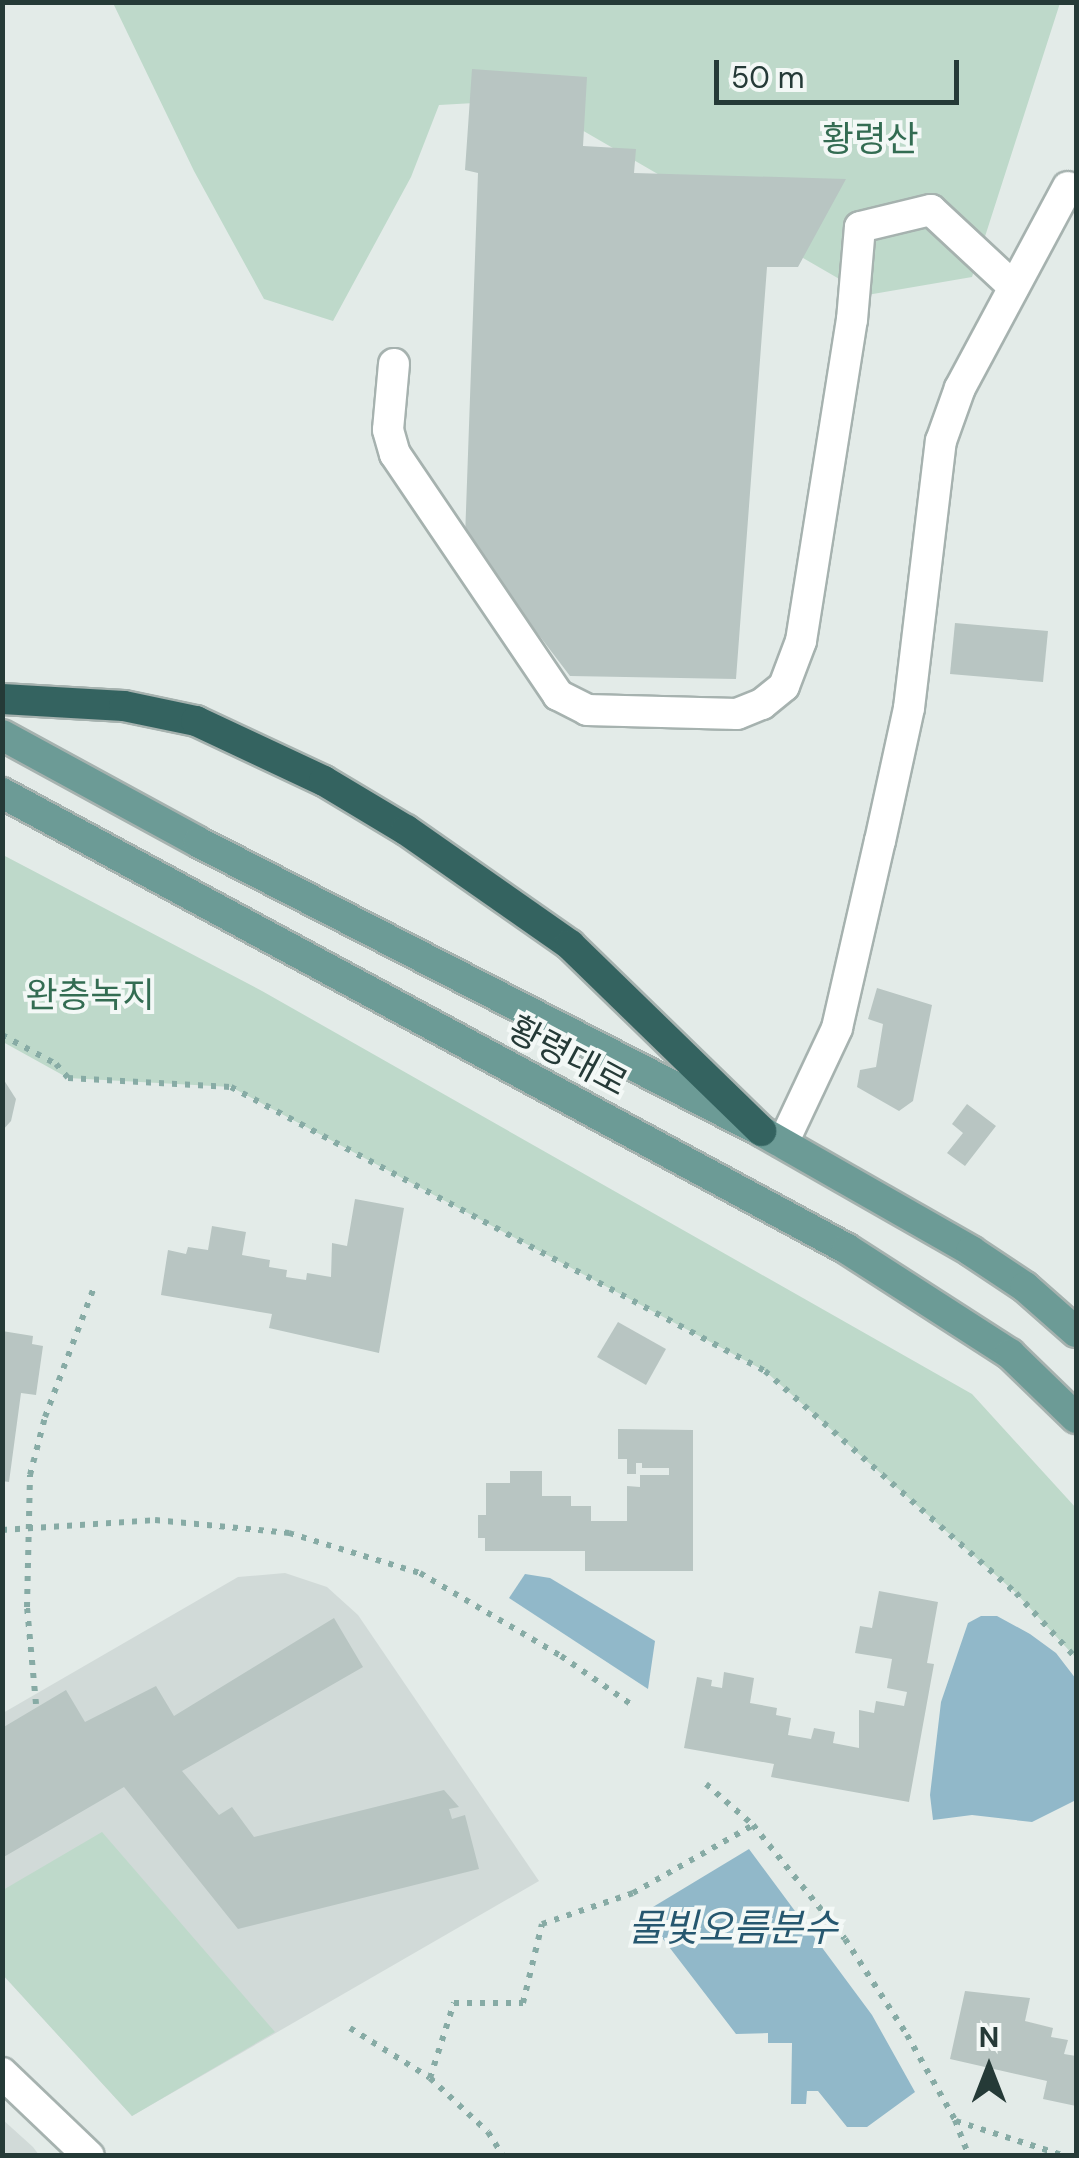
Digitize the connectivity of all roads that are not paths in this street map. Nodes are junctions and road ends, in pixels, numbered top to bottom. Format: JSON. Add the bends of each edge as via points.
{"nodes":[{"id":1,"x":1068,"y":187,"type":"dead end"},
{"id":2,"x":1014,"y":288,"type":"junction"},
{"id":3,"x":394,"y":364,"type":"dead end"},
{"id":4,"x":2,"y":699,"type":"edge"},
{"id":5,"x":2,"y":736,"type":"edge"},
{"id":6,"x":2,"y":793,"type":"edge"},
{"id":7,"x":772,"y":1137,"type":"junction"},
{"id":8,"x":1076,"y":1332,"type":"edge"},
{"id":9,"x":1076,"y":1418,"type":"edge"},
{"id":10,"x":2,"y":2073,"type":"edge"},
{"id":11,"x":89,"y":2156,"type":"edge"}],
"edges":[{"from":1,"to":2,"type":"street"},
{"from":2,"to":3,"type":"street","via":[[931,210],[860,227],[852,320],[801,641],[784,686],[738,714],[587,710],[558,696],[395,454],[388,430]]},
{"from":2,"to":7,"type":"street","via":[[960,388],[941,441],[909,708],[836,1028]]},
{"from":4,"to":7,"type":"highway","via":[[124,706],[196,720],[324,781],[570,944]]},
{"from":5,"to":7,"type":"main road","name":"황령대로"},
{"from":6,"to":9,"type":"main road","name":"황령대로","via":[[847,1250],[1010,1354]]},
{"from":7,"to":8,"type":"main road","name":"황령대로","via":[[971,1251]]},
{"from":10,"to":11,"type":"street"}]}
